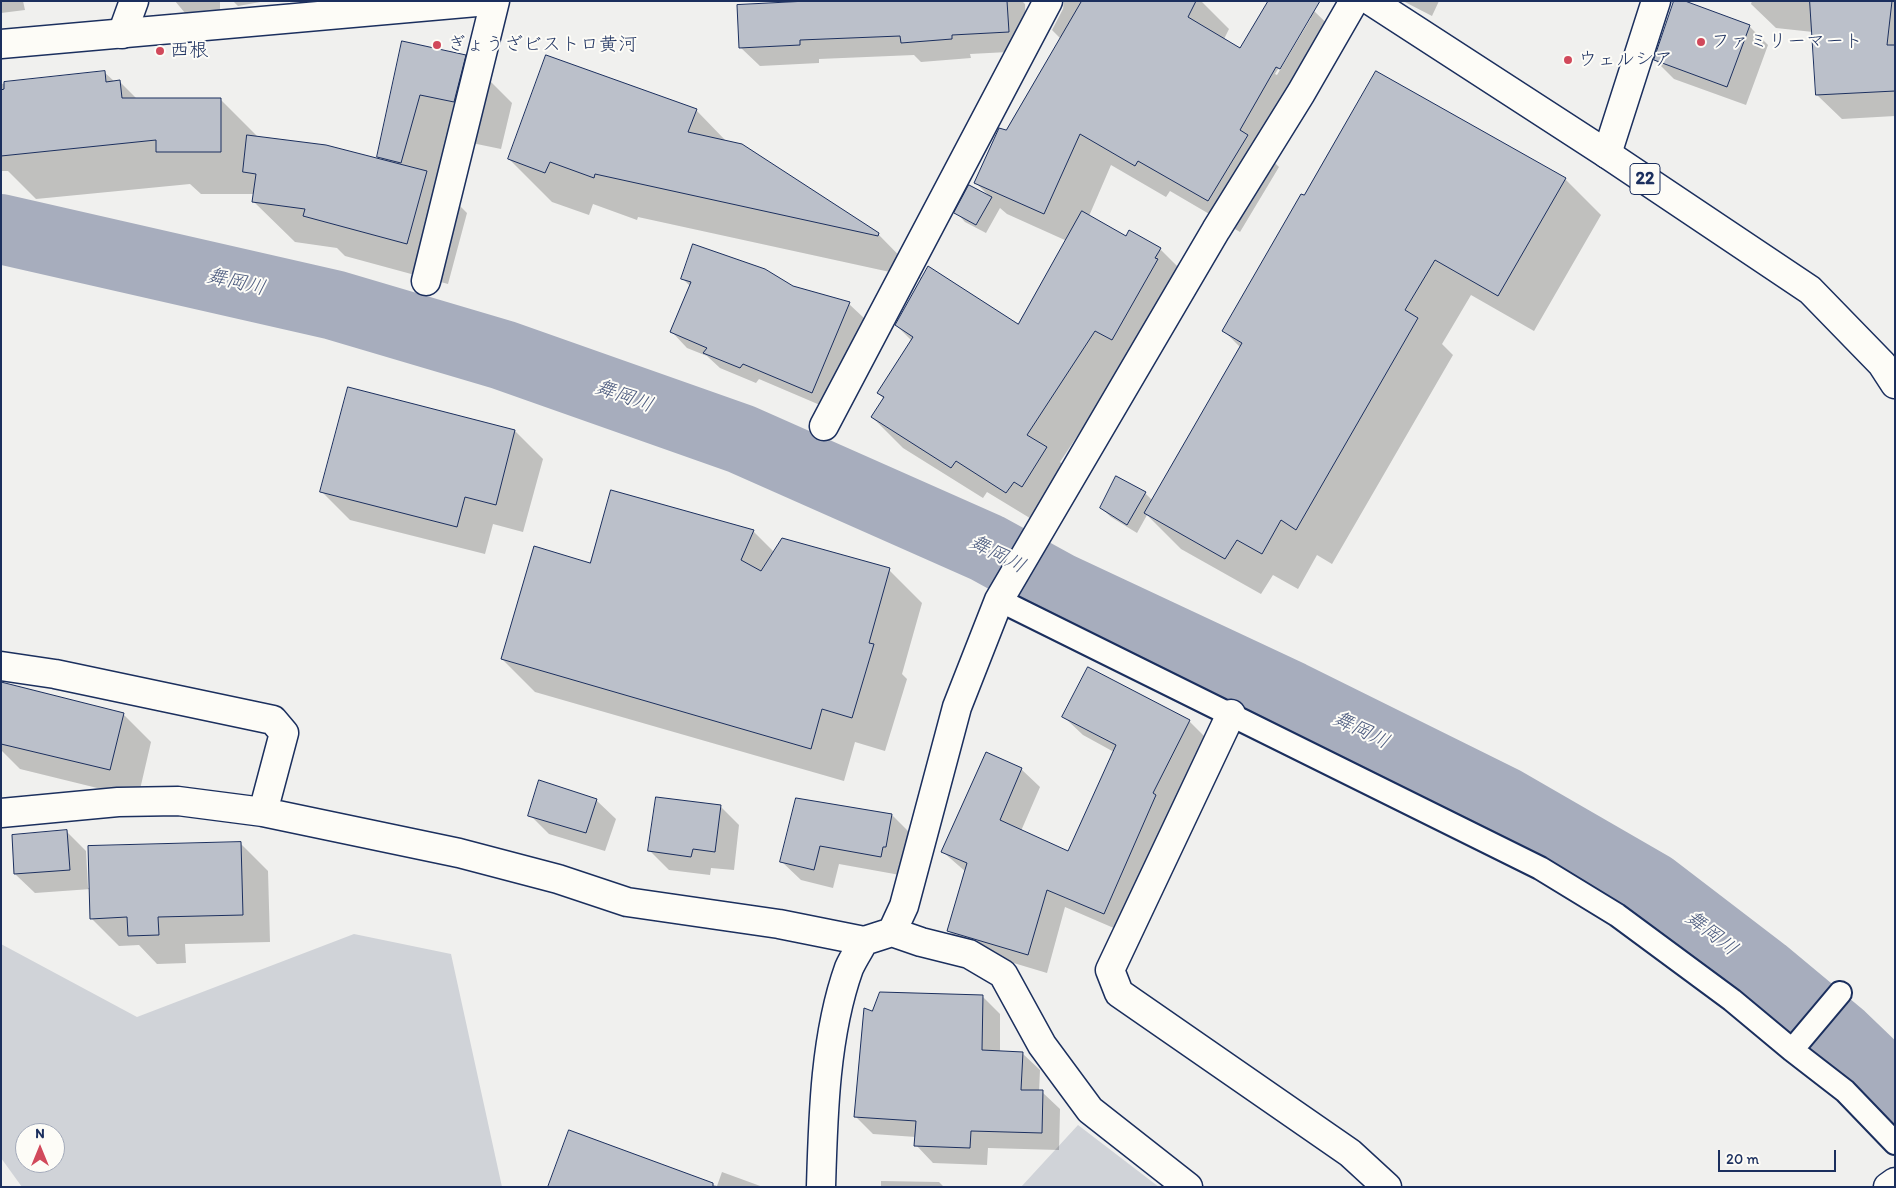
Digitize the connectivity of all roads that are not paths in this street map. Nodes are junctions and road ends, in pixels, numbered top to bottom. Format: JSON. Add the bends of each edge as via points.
{"nodes":[{"id":1,"x":134,"y":1,"type":"edge"},
{"id":2,"x":495,"y":1,"type":"edge"},
{"id":3,"x":1048,"y":1,"type":"edge"},
{"id":4,"x":1354,"y":1,"type":"edge"},
{"id":5,"x":1371,"y":1,"type":"edge"},
{"id":6,"x":1656,"y":1,"type":"edge"},
{"id":7,"x":474,"y":2,"type":"edge"},
{"id":8,"x":122,"y":34,"type":"junction"},
{"id":9,"x":1,"y":44,"type":"edge"},
{"id":10,"x":1607,"y":154,"type":"junction"},
{"id":11,"x":426,"y":281,"type":"dead end"},
{"id":12,"x":1895,"y":384,"type":"edge"},
{"id":13,"x":824,"y":426,"type":"dead end"},
{"id":14,"x":1003,"y":593,"type":"junction"},
{"id":15,"x":1,"y":666,"type":"edge"},
{"id":16,"x":1231,"y":714,"type":"junction"},
{"id":17,"x":263,"y":812,"type":"junction"},
{"id":18,"x":1,"y":813,"type":"edge"},
{"id":19,"x":892,"y":932,"type":"junction"},
{"id":20,"x":864,"y":941,"type":"junction"},
{"id":21,"x":1839,"y":994,"type":"dead end"},
{"id":22,"x":1801,"y":1040,"type":"junction"},
{"id":23,"x":1895,"y":1143,"type":"edge"},
{"id":24,"x":1895,"y":1182,"type":"edge"},
{"id":25,"x":821,"y":1187,"type":"edge"},
{"id":26,"x":1188,"y":1187,"type":"edge"},
{"id":27,"x":1387,"y":1187,"type":"edge"},
{"id":28,"x":1888,"y":1187,"type":"edge"}],
"edges":[{"from":1,"to":8,"type":"street"},
{"from":2,"to":11,"type":"street"},
{"from":3,"to":13,"type":"street"},
{"from":4,"to":14,"type":"street"},
{"from":5,"to":10,"type":"street","number":"22"},
{"from":6,"to":10,"type":"street"},
{"from":7,"to":8,"type":"street"},
{"from":8,"to":9,"type":"street"},
{"from":10,"to":12,"type":"street","number":"22","via":[[1810,290],[1882,364]]},
{"from":14,"to":16,"type":"lane"},
{"from":14,"to":19,"type":"street","via":[[957,707],[904,906]]},
{"from":15,"to":17,"type":"street","via":[[55,674],[273,720],[284,732]]},
{"from":16,"to":22,"type":"lane","via":[[1540,868],[1617,915],[1732,1000]]},
{"from":16,"to":27,"type":"street","via":[[1110,970],[1119,993],[1350,1153]]},
{"from":17,"to":18,"type":"street","via":[[178,801],[118,802]]},
{"from":17,"to":20,"type":"street","via":[[460,853],[558,879],[627,902],[778,924]]},
{"from":19,"to":20,"type":"street"},
{"from":19,"to":26,"type":"street","via":[[969,954],[1002,974],[1042,1045],[1090,1110]]},
{"from":20,"to":25,"type":"street","via":[[850,967],[835,1018],[823,1121]]},
{"from":21,"to":22,"type":"lane"},
{"from":22,"to":23,"type":"lane"},
{"from":24,"to":28,"type":"street"}]}
